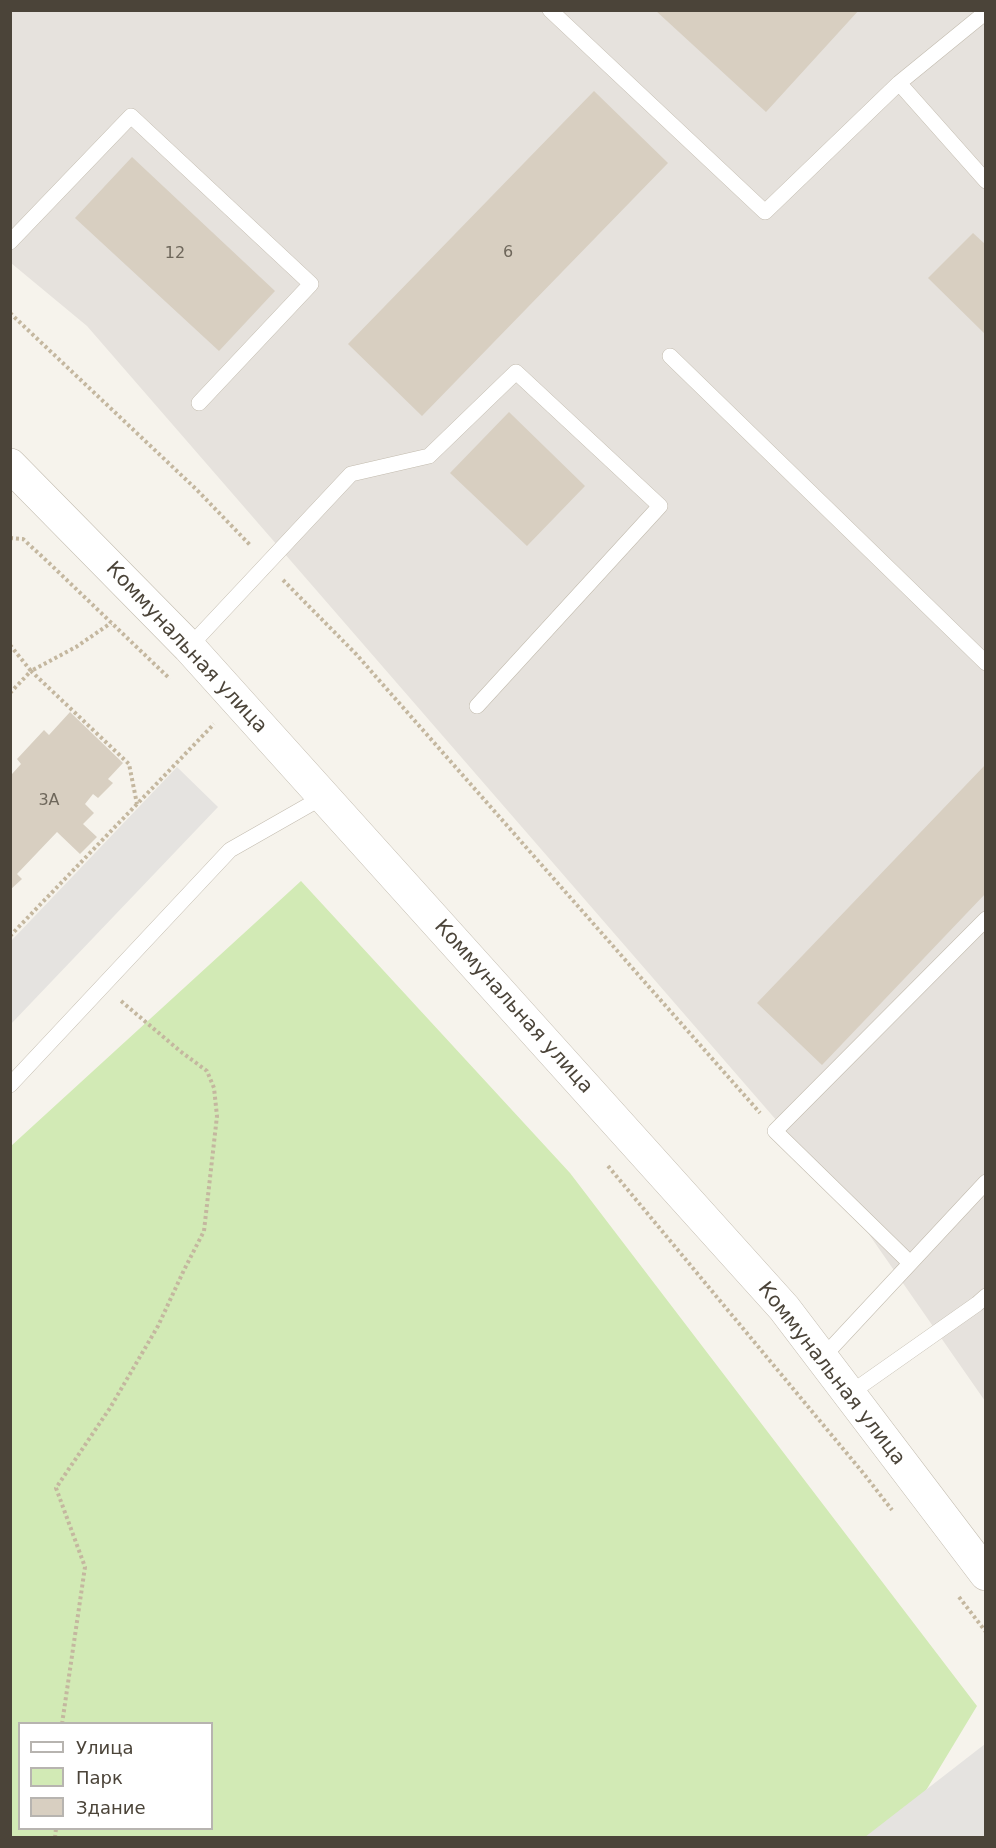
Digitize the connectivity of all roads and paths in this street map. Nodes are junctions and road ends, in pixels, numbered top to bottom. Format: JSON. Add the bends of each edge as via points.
{"nodes":[{"id":1,"x":550,"y":10,"type":"edge"},
{"id":2,"x":986,"y":12,"type":"edge"},
{"id":3,"x":899,"y":82,"type":"junction"},
{"id":4,"x":986,"y":181,"type":"edge"},
{"id":5,"x":10,"y":242,"type":"edge"},
{"id":6,"x":10,"y":313,"type":"edge"},
{"id":7,"x":670,"y":356,"type":"dead end"},
{"id":8,"x":199,"y":403,"type":"dead end"},
{"id":9,"x":10,"y":465,"type":"edge"},
{"id":10,"x":10,"y":538,"type":"edge"},
{"id":11,"x":267,"y":563,"type":"junction"},
{"id":12,"x":111,"y":624,"type":"junction"},
{"id":13,"x":10,"y":645,"type":"edge"},
{"id":14,"x":189,"y":647,"type":"junction"},
{"id":15,"x":986,"y":663,"type":"edge"},
{"id":16,"x":31,"y":671,"type":"junction"},
{"id":17,"x":175,"y":684,"type":"dead end"},
{"id":18,"x":10,"y":693,"type":"edge"},
{"id":19,"x":477,"y":706,"type":"dead end"},
{"id":20,"x":222,"y":728,"type":"dead end"},
{"id":21,"x":323,"y":797,"type":"junction"},
{"id":22,"x":137,"y":804,"type":"junction"},
{"id":23,"x":986,"y":919,"type":"edge"},
{"id":24,"x":10,"y":936,"type":"edge"},
{"id":25,"x":104,"y":986,"type":"junction"},
{"id":26,"x":10,"y":1085,"type":"edge"},
{"id":27,"x":776,"y":1131,"type":"junction"},
{"id":28,"x":605,"y":1162,"type":"dead end"},
{"id":29,"x":986,"y":1182,"type":"edge"},
{"id":30,"x":910,"y":1263,"type":"junction"},
{"id":31,"x":986,"y":1296,"type":"edge"},
{"id":32,"x":822,"y":1358,"type":"junction"},
{"id":33,"x":849,"y":1394,"type":"junction"},
{"id":34,"x":893,"y":1511,"type":"dead end"},
{"id":35,"x":983,"y":1565,"type":"edge"},
{"id":36,"x":957,"y":1594,"type":"dead end"},
{"id":37,"x":986,"y":1632,"type":"edge"},
{"id":38,"x":62,"y":1722,"type":"edge"}],
"edges":[{"from":1,"to":3,"type":"lane","via":[[765,212]]},
{"from":2,"to":3,"type":"lane"},
{"from":3,"to":4,"type":"lane"},
{"from":5,"to":8,"type":"lane","via":[[131,116],[311,284]]},
{"from":6,"to":11,"type":"path","via":[[197,490]]},
{"from":7,"to":15,"type":"lane"},
{"from":9,"to":14,"type":"street","name":"Коммунальная улица"},
{"from":10,"to":12,"type":"path","via":[[22,539]]},
{"from":11,"to":14,"type":"lane"},
{"from":11,"to":19,"type":"lane","via":[[351,474],[429,456],[516,372],[660,506]]},
{"from":11,"to":27,"type":"path","via":[[356,654]]},
{"from":12,"to":16,"type":"path"},
{"from":12,"to":17,"type":"path"},
{"from":13,"to":16,"type":"path"},
{"from":14,"to":21,"type":"street","name":"Коммунальная улица"},
{"from":16,"to":18,"type":"path"},
{"from":16,"to":22,"type":"path","via":[[129,764]]},
{"from":20,"to":22,"type":"path","via":[[216,722]]},
{"from":21,"to":25,"type":"lane","via":[[230,850]]},
{"from":21,"to":32,"type":"street","name":"Коммунальная улица","via":[[784,1308]]},
{"from":22,"to":24,"type":"path"},
{"from":23,"to":27,"type":"lane"},
{"from":25,"to":26,"type":"lane"},
{"from":25,"to":38,"type":"path","via":[[207,1071],[217,1116],[204,1230],[158,1326],[110,1408],[56,1488],[85,1567]]},
{"from":27,"to":30,"type":"lane"},
{"from":28,"to":34,"type":"path"},
{"from":29,"to":30,"type":"lane"},
{"from":30,"to":32,"type":"lane"},
{"from":31,"to":33,"type":"lane"},
{"from":32,"to":33,"type":"street","name":"Коммунальная улица"},
{"from":33,"to":35,"type":"street","name":"Коммунальная улица"},
{"from":36,"to":37,"type":"path"}]}
